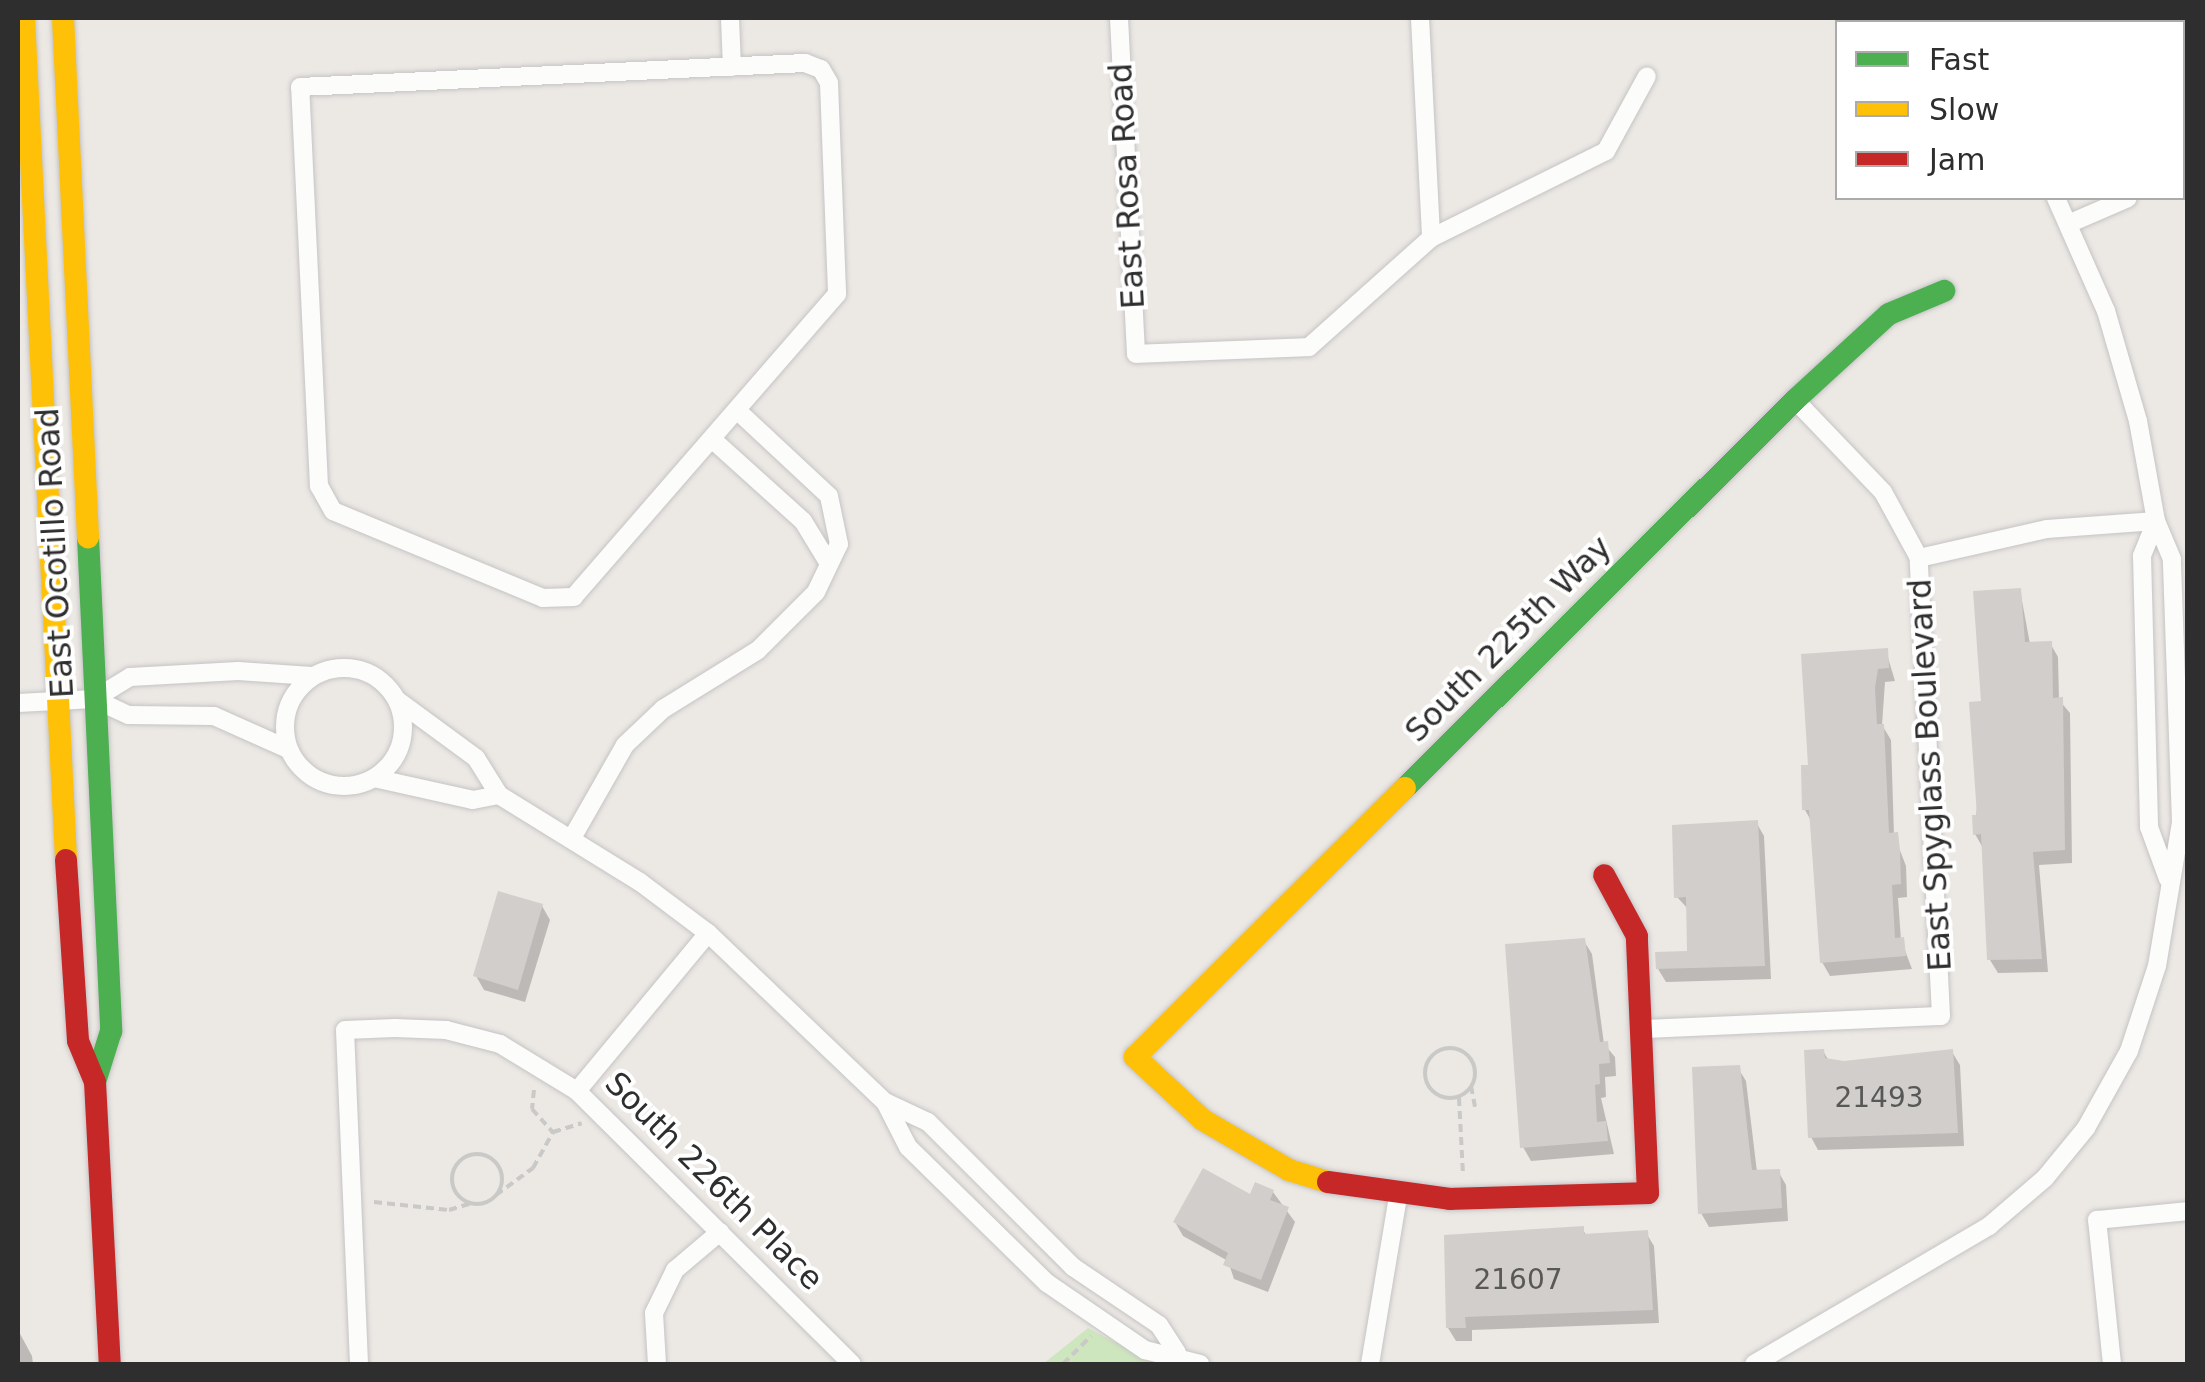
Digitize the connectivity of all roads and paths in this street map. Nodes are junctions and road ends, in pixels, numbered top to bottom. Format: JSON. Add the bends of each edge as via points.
{"nodes":[{"id":1,"x":24,"y":18,"type":"edge"},
{"id":2,"x":63,"y":18,"type":"edge"},
{"id":3,"x":730,"y":18,"type":"edge"},
{"id":4,"x":1119,"y":18,"type":"edge"},
{"id":5,"x":1420,"y":18,"type":"edge"},
{"id":6,"x":732,"y":67,"type":"junction"},
{"id":7,"x":1647,"y":76,"type":"dead end"},
{"id":8,"x":2057,"y":200,"type":"edge"},
{"id":9,"x":2123,"y":200,"type":"edge"},
{"id":10,"x":2068,"y":224,"type":"junction"},
{"id":11,"x":1430,"y":238,"type":"junction"},
{"id":12,"x":1944,"y":291,"type":"dead end"},
{"id":13,"x":1795,"y":400,"type":"junction"},
{"id":14,"x":738,"y":411,"type":"junction"},
{"id":15,"x":712,"y":440,"type":"junction"},
{"id":16,"x":2156,"y":521,"type":"junction"},
{"id":17,"x":1919,"y":558,"type":"junction"},
{"id":18,"x":828,"y":562,"type":"junction"},
{"id":19,"x":312,"y":676,"type":"junction"},
{"id":20,"x":94,"y":699,"type":"junction"},
{"id":21,"x":397,"y":700,"type":"junction"},
{"id":22,"x":55,"y":702,"type":"junction"},
{"id":23,"x":18,"y":703,"type":"edge"},
{"id":24,"x":288,"y":749,"type":"junction"},
{"id":25,"x":374,"y":778,"type":"junction"},
{"id":26,"x":498,"y":795,"type":"junction"},
{"id":27,"x":572,"y":838,"type":"junction"},
{"id":28,"x":1604,"y":875,"type":"dead end"},
{"id":29,"x":2168,"y":879,"type":"junction"},
{"id":30,"x":708,"y":932,"type":"junction"},
{"id":31,"x":1643,"y":1029,"type":"junction"},
{"id":32,"x":544,"y":1069,"type":"junction"},
{"id":33,"x":96,"y":1082,"type":"junction"},
{"id":34,"x":1471,"y":1086,"type":"junction"},
{"id":35,"x":577,"y":1091,"type":"junction"},
{"id":36,"x":1459,"y":1096,"type":"junction"},
{"id":37,"x":886,"y":1102,"type":"junction"},
{"id":38,"x":598,"y":1109,"type":"junction"},
{"id":39,"x":1476,"y":1111,"type":"dead end"},
{"id":40,"x":552,"y":1132,"type":"junction"},
{"id":41,"x":496,"y":1195,"type":"junction"},
{"id":42,"x":1398,"y":1196,"type":"junction"},
{"id":43,"x":1464,"y":1198,"type":"junction"},
{"id":44,"x":352,"y":1203,"type":"junction"},
{"id":45,"x":472,"y":1204,"type":"junction"},
{"id":46,"x":2188,"y":1212,"type":"edge"},
{"id":47,"x":720,"y":1232,"type":"junction"},
{"id":48,"x":1100,"y":1324,"type":"junction"},
{"id":49,"x":1793,"y":1346,"type":"junction"},
{"id":50,"x":1177,"y":1353,"type":"junction"},
{"id":51,"x":1763,"y":1360,"type":"edge"},
{"id":52,"x":110,"y":1364,"type":"edge"},
{"id":53,"x":359,"y":1364,"type":"edge"},
{"id":54,"x":657,"y":1364,"type":"edge"},
{"id":55,"x":852,"y":1364,"type":"edge"},
{"id":56,"x":1063,"y":1364,"type":"edge"},
{"id":57,"x":1200,"y":1364,"type":"edge"},
{"id":58,"x":1370,"y":1364,"type":"edge"},
{"id":59,"x":1802,"y":1364,"type":"edge"},
{"id":60,"x":2112,"y":1364,"type":"edge"}],
"edges":[{"from":1,"to":22,"type":"main road","name":"East Ocotillo Road"},
{"from":2,"to":20,"type":"main road","name":"East Ocotillo Road"},
{"from":3,"to":6,"type":"street"},
{"from":4,"to":11,"type":"street","name":"East Rosa Road","via":[[1136,354],[1309,347]]},
{"from":5,"to":11,"type":"street"},
{"from":6,"to":14,"type":"street","via":[[804,62],[822,69],[829,84],[839,287]]},
{"from":6,"to":15,"type":"street","via":[[300,87],[319,486],[333,511],[564,601],[588,583]]},
{"from":7,"to":11,"type":"street","via":[[1606,151]]},
{"from":8,"to":10,"type":"street"},
{"from":9,"to":10,"type":"street"},
{"from":10,"to":16,"type":"street","via":[[2112,329]]},
{"from":12,"to":13,"type":"main road","name":"South 225th Way","via":[[1889,314]]},
{"from":13,"to":17,"type":"street","name":"East Spyglass Boulevard","via":[[1884,492]]},
{"from":13,"to":42,"type":"main road","name":"South 225th Way","via":[[1136,1057],[1203,1120],[1289,1170]]},
{"from":14,"to":15,"type":"street"},
{"from":14,"to":18,"type":"street","via":[[829,496],[840,532]]},
{"from":15,"to":18,"type":"street","via":[[803,521]]},
{"from":16,"to":17,"type":"street","via":[[2047,529]]},
{"from":16,"to":29,"type":"street","via":[[2173,578],[2181,822]]},
{"from":16,"to":29,"type":"street","via":[[2142,556],[2149,827]]},
{"from":17,"to":31,"type":"street","name":"East Spyglass Boulevard","via":[[1941,1016]]},
{"from":18,"to":27,"type":"street","via":[[816,592],[758,650],[663,709],[626,745]]},
{"from":19,"to":20,"type":"street","via":[[238,670],[130,677]]},
{"from":19,"to":21,"type":"street","via":[[360,669]]},
{"from":19,"to":24,"type":"street","via":[[287,708]]},
{"from":20,"to":22,"type":"street"},
{"from":20,"to":24,"type":"street","via":[[129,715],[214,716]]},
{"from":20,"to":33,"type":"main road","name":"East Ocotillo Road","via":[[111,1031]]},
{"from":21,"to":25,"type":"street","via":[[403,734],[398,752]]},
{"from":21,"to":26,"type":"street","via":[[476,758]]},
{"from":22,"to":23,"type":"street"},
{"from":22,"to":33,"type":"main road","name":"East Ocotillo Road","via":[[78,1041]]},
{"from":24,"to":25,"type":"street","via":[[324,784],[358,785]]},
{"from":25,"to":26,"type":"street","via":[[473,800]]},
{"from":26,"to":27,"type":"street"},
{"from":27,"to":30,"type":"street"},
{"from":28,"to":31,"type":"main road","via":[[1637,936]]},
{"from":29,"to":49,"type":"street","via":[[2156,966],[2130,1051],[2076,1140],[1989,1226]]},
{"from":30,"to":35,"type":"street"},
{"from":30,"to":37,"type":"street"},
{"from":31,"to":43,"type":"main road","via":[[1648,1192]]},
{"from":32,"to":35,"type":"street","name":"South 226th Place"},
{"from":32,"to":40,"type":"path","via":[[531,1104]]},
{"from":32,"to":44,"type":"street","name":"South 226th Place","via":[[500,1044],[446,1030],[346,1030]]},
{"from":33,"to":52,"type":"main road","name":"East Ocotillo Road"},
{"from":34,"to":36,"type":"path"},
{"from":34,"to":36,"type":"path","via":[[1474,1063],[1464,1051],[1437,1050],[1424,1076],[1430,1089],[1442,1098]]},
{"from":34,"to":39,"type":"path"},
{"from":35,"to":38,"type":"street","name":"South 226th Place"},
{"from":36,"to":43,"type":"path"},
{"from":37,"to":48,"type":"street","via":[[908,1148],[995,1237]]},
{"from":37,"to":50,"type":"street","via":[[928,1122],[1074,1267],[1158,1325]]},
{"from":38,"to":40,"type":"path","via":[[572,1128]]},
{"from":38,"to":47,"type":"street","name":"South 226th Place"},
{"from":40,"to":41,"type":"path","via":[[533,1168]]},
{"from":41,"to":45,"type":"path"},
{"from":41,"to":45,"type":"path","via":[[502,1184],[493,1160],[469,1155],[452,1174],[453,1187]]},
{"from":42,"to":43,"type":"main road"},
{"from":42,"to":58,"type":"street"},
{"from":44,"to":45,"type":"path","via":[[449,1210]]},
{"from":44,"to":53,"type":"street"},
{"from":46,"to":60,"type":"street","via":[[2097,1220]]},
{"from":47,"to":54,"type":"street","via":[[675,1270],[654,1313]]},
{"from":47,"to":55,"type":"street","name":"South 226th Place"},
{"from":48,"to":50,"type":"street","via":[[1145,1350]]},
{"from":48,"to":56,"type":"path"},
{"from":49,"to":51,"type":"street"},
{"from":49,"to":59,"type":"street"},
{"from":50,"to":57,"type":"street"}]}
